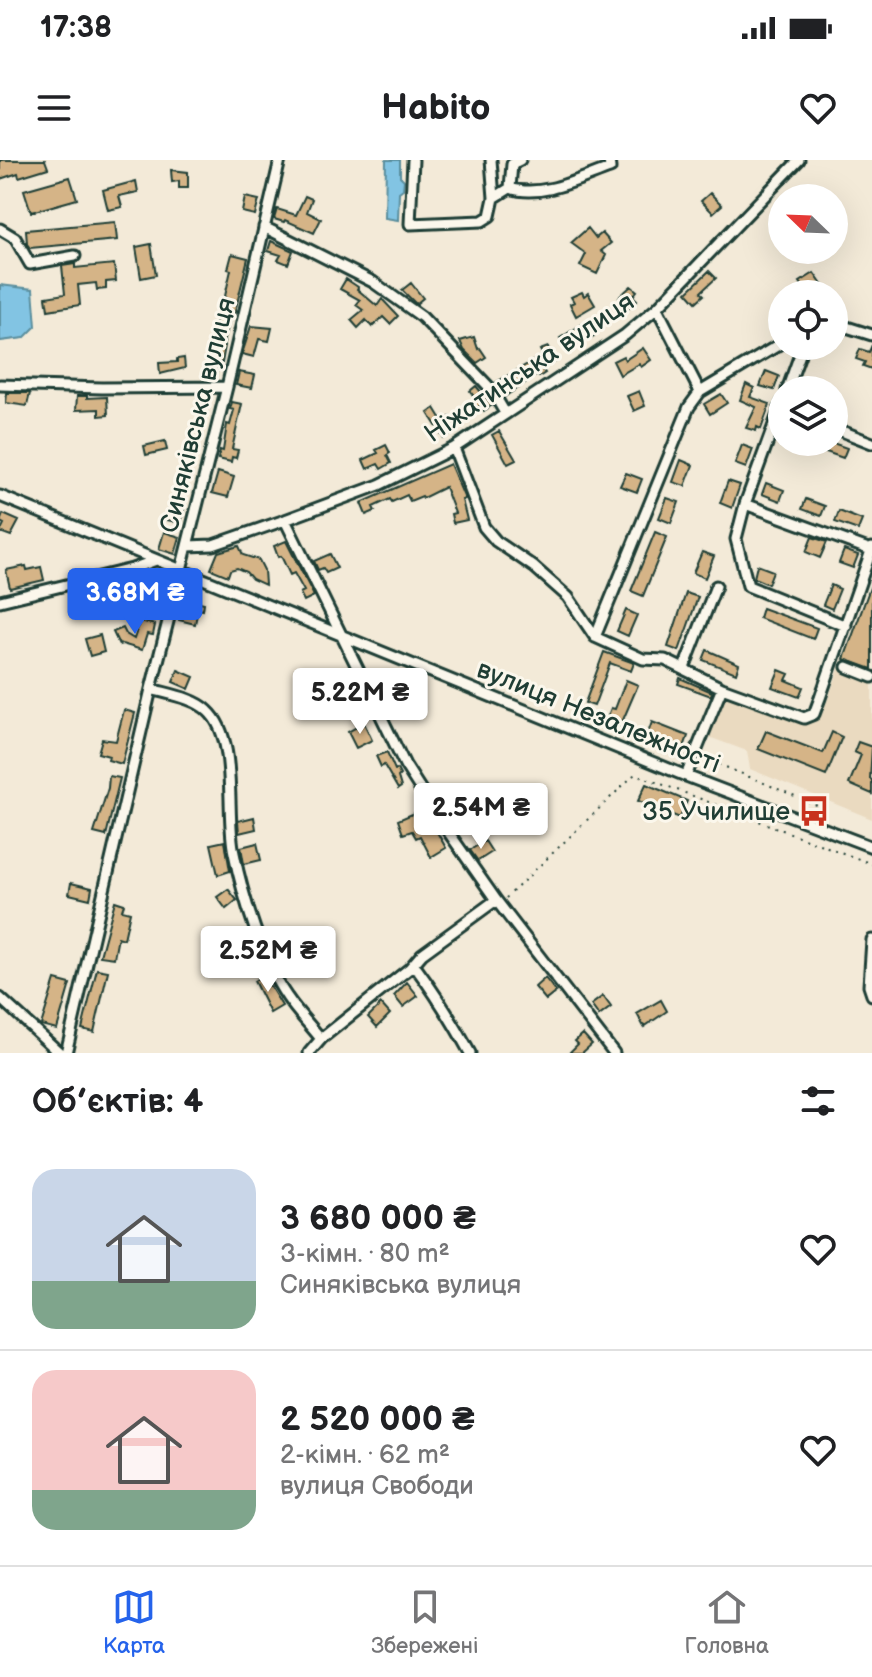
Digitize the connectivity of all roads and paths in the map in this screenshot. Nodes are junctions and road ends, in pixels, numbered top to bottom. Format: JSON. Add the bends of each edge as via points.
{"nodes":[{"id":1,"x":280,"y":160,"type":"edge"},
{"id":2,"x":413,"y":160,"type":"edge"},
{"id":3,"x":491,"y":160,"type":"edge"},
{"id":4,"x":520,"y":160,"type":"edge"},
{"id":5,"x":609,"y":160,"type":"edge"},
{"id":6,"x":799,"y":160,"type":"edge"},
{"id":7,"x":510,"y":188,"type":"junction"},
{"id":8,"x":494,"y":198,"type":"junction"},
{"id":9,"x":264,"y":227,"type":"junction"},
{"id":10,"x":0,"y":229,"type":"edge"},
{"id":11,"x":75,"y":256,"type":"dead end"},
{"id":12,"x":657,"y":308,"type":"junction"},
{"id":13,"x":848,"y":327,"type":"edge"},
{"id":14,"x":872,"y":335,"type":"edge"},
{"id":15,"x":768,"y":351,"type":"edge"},
{"id":16,"x":0,"y":385,"type":"edge"},
{"id":17,"x":227,"y":387,"type":"junction"},
{"id":18,"x":700,"y":392,"type":"junction"},
{"id":19,"x":505,"y":413,"type":"junction"},
{"id":20,"x":848,"y":434,"type":"edge"},
{"id":21,"x":768,"y":443,"type":"edge"},
{"id":22,"x":872,"y":443,"type":"edge"},
{"id":23,"x":454,"y":448,"type":"junction"},
{"id":24,"x":0,"y":496,"type":"edge"},
{"id":25,"x":745,"y":504,"type":"junction"},
{"id":26,"x":285,"y":520,"type":"junction"},
{"id":27,"x":188,"y":546,"type":"junction"},
{"id":28,"x":872,"y":549,"type":"edge"},
{"id":29,"x":156,"y":560,"type":"junction"},
{"id":30,"x":182,"y":571,"type":"junction"},
{"id":31,"x":716,"y":586,"type":"dead end"},
{"id":32,"x":0,"y":601,"type":"edge"},
{"id":33,"x":846,"y":626,"type":"junction"},
{"id":34,"x":341,"y":634,"type":"junction"},
{"id":35,"x":595,"y":637,"type":"junction"},
{"id":36,"x":847,"y":667,"type":"dead end"},
{"id":37,"x":684,"y":668,"type":"junction"},
{"id":38,"x":872,"y":677,"type":"edge"},
{"id":39,"x":722,"y":688,"type":"junction"},
{"id":40,"x":151,"y":689,"type":"junction"},
{"id":41,"x":695,"y":755,"type":"junction"},
{"id":42,"x":686,"y":776,"type":"junction"},
{"id":43,"x":819,"y":806,"type":"dead end"},
{"id":44,"x":872,"y":847,"type":"edge"},
{"id":45,"x":872,"y":864,"type":"edge"},
{"id":46,"x":497,"y":902,"type":"junction"},
{"id":47,"x":872,"y":940,"type":"edge"},
{"id":48,"x":410,"y":968,"type":"junction"},
{"id":49,"x":872,"y":995,"type":"edge"},
{"id":50,"x":0,"y":998,"type":"edge"},
{"id":51,"x":321,"y":1039,"type":"junction"},
{"id":52,"x":60,"y":1053,"type":"edge"},
{"id":53,"x":66,"y":1053,"type":"edge"},
{"id":54,"x":309,"y":1053,"type":"edge"},
{"id":55,"x":470,"y":1053,"type":"edge"},
{"id":56,"x":614,"y":1053,"type":"edge"}],
"edges":[{"from":1,"to":9,"type":"street","name":"Синяківська вулиця"},
{"from":2,"to":8,"type":"street","via":[[410,224],[482,221],[490,216]]},
{"from":3,"to":8,"type":"street"},
{"from":4,"to":7,"type":"street","via":[[512,164]]},
{"from":5,"to":7,"type":"street","via":[[610,168],[553,187],[520,192]]},
{"from":6,"to":12,"type":"street","name":"Ніжатинська вулиця"},
{"from":7,"to":8,"type":"street"},
{"from":9,"to":17,"type":"street","name":"Синяківська вулиця"},
{"from":9,"to":19,"type":"street","via":[[373,282],[422,317],[491,389]]},
{"from":10,"to":11,"type":"street","via":[[15,238],[30,264]]},
{"from":12,"to":18,"type":"street"},
{"from":12,"to":19,"type":"street","name":"Ніжатинська вулиця","via":[[625,335]]},
{"from":13,"to":14,"type":"street"},
{"from":15,"to":18,"type":"street"},
{"from":16,"to":17,"type":"street"},
{"from":17,"to":27,"type":"street","name":"Синяківська вулиця"},
{"from":18,"to":35,"type":"street","via":[[689,407]]},
{"from":19,"to":23,"type":"street","name":"Ніжатинська вулиця"},
{"from":20,"to":22,"type":"street"},
{"from":21,"to":25,"type":"street"},
{"from":23,"to":26,"type":"street","name":"Ніжатинська вулиця","via":[[379,485]]},
{"from":23,"to":35,"type":"street","via":[[484,527],[568,597]]},
{"from":24,"to":29,"type":"street","name":"вулиця Незалежності"},
{"from":25,"to":28,"type":"street"},
{"from":25,"to":33,"type":"street","via":[[736,539],[748,586]]},
{"from":26,"to":27,"type":"street","name":"Ніжатинська вулиця","via":[[213,545]]},
{"from":26,"to":34,"type":"street"},
{"from":27,"to":30,"type":"street","name":"Синяківська вулиця"},
{"from":28,"to":33,"type":"street"},
{"from":29,"to":30,"type":"street","name":"вулиця Незалежності"},
{"from":29,"to":32,"type":"street"},
{"from":30,"to":34,"type":"street","name":"вулиця Незалежності"},
{"from":30,"to":40,"type":"street","name":"Синяківська вулиця"},
{"from":31,"to":37,"type":"street"},
{"from":33,"to":39,"type":"street","via":[[814,714],[804,718]]},
{"from":34,"to":42,"type":"street","name":"вулиця Незалежності"},
{"from":34,"to":46,"type":"street","via":[[405,765]]},
{"from":35,"to":37,"type":"street","via":[[643,659]]},
{"from":36,"to":38,"type":"street"},
{"from":37,"to":39,"type":"street"},
{"from":39,"to":41,"type":"street"},
{"from":40,"to":51,"type":"street","via":[[209,711],[224,738],[233,850],[241,884],[285,995]]},
{"from":40,"to":53,"type":"street","name":"Синяківська вулиця"},
{"from":41,"to":42,"type":"street"},
{"from":41,"to":43,"type":"path"},
{"from":42,"to":44,"type":"street","name":"вулиця Незалежності"},
{"from":45,"to":46,"type":"path","via":[[635,774]]},
{"from":46,"to":48,"type":"street"},
{"from":46,"to":56,"type":"street"},
{"from":47,"to":49,"type":"street"},
{"from":48,"to":51,"type":"street"},
{"from":48,"to":55,"type":"street","via":[[417,969],[434,993]]},
{"from":50,"to":52,"type":"street"},
{"from":51,"to":54,"type":"street"}]}
